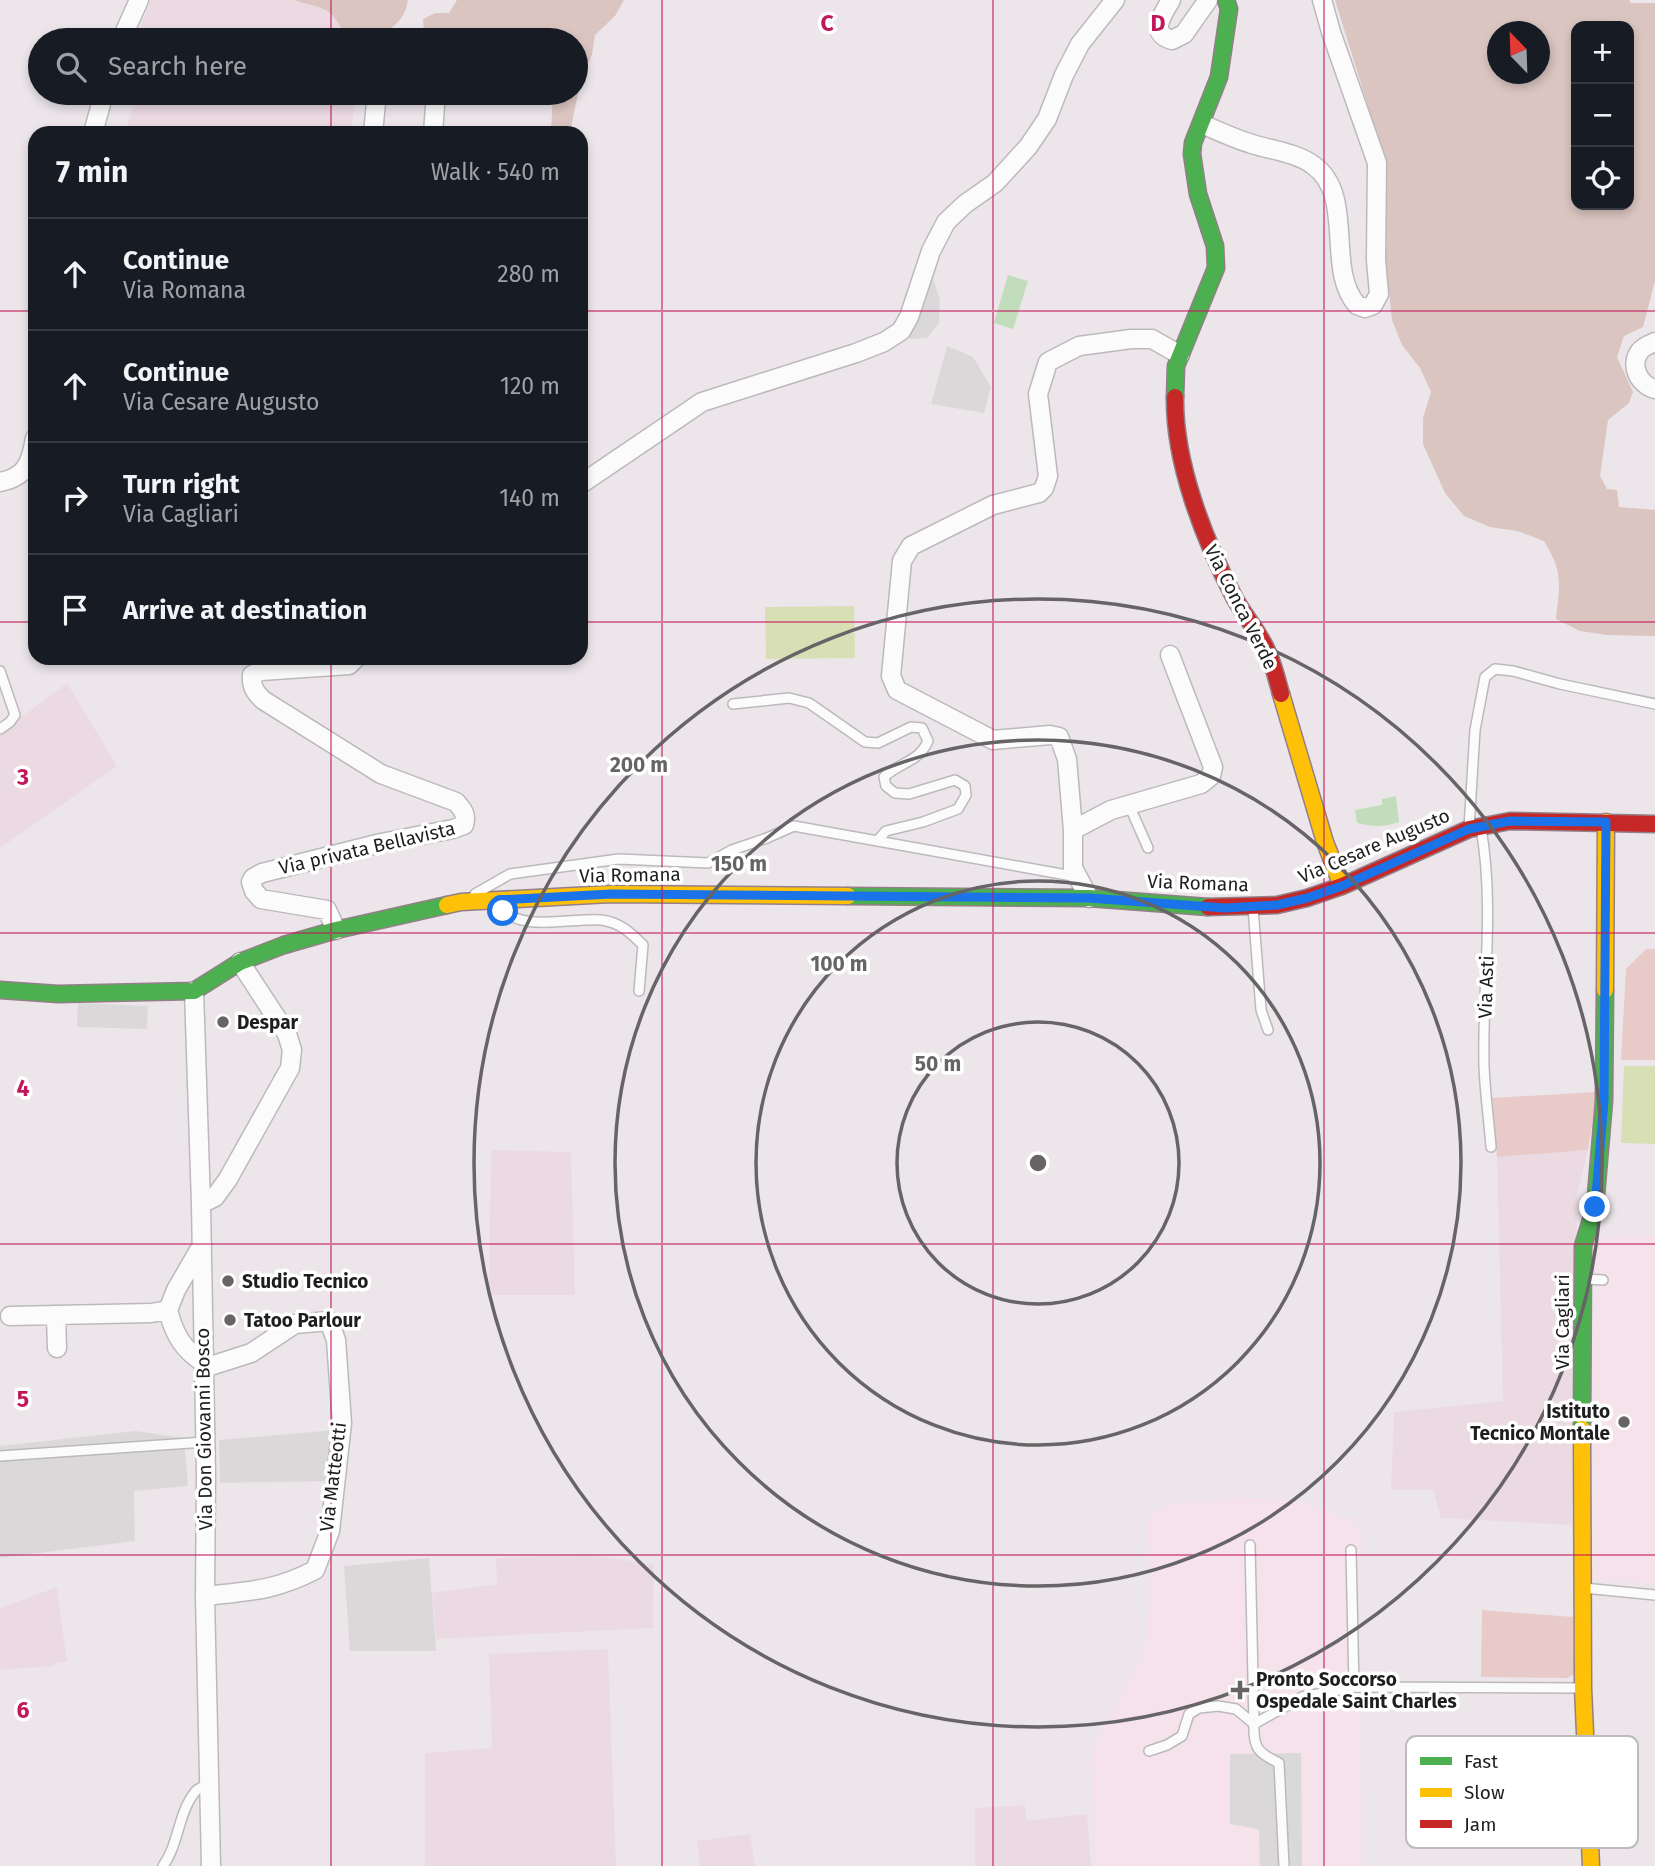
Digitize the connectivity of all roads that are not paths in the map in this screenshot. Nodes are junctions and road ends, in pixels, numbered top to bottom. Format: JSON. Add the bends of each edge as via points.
{"nodes":[{"id":1,"x":139,"y":0,"type":"edge"},
{"id":2,"x":1115,"y":0,"type":"edge"},
{"id":3,"x":1171,"y":0,"type":"edge"},
{"id":4,"x":1208,"y":0,"type":"edge"},
{"id":5,"x":1226,"y":0,"type":"edge"},
{"id":6,"x":1315,"y":0,"type":"edge"},
{"id":7,"x":1322,"y":0,"type":"edge"},
{"id":8,"x":126,"y":28,"type":"edge"},
{"id":9,"x":1331,"y":32,"type":"junction"},
{"id":10,"x":101,"y":105,"type":"edge"},
{"id":11,"x":376,"y":105,"type":"edge"},
{"id":12,"x":435,"y":105,"type":"edge"},
{"id":13,"x":1202,"y":124,"type":"junction"},
{"id":14,"x":95,"y":126,"type":"edge"},
{"id":15,"x":374,"y":126,"type":"edge"},
{"id":16,"x":434,"y":126,"type":"edge"},
{"id":17,"x":1655,"y":342,"type":"edge"},
{"id":18,"x":1180,"y":355,"type":"junction"},
{"id":19,"x":1655,"y":389,"type":"edge"},
{"id":20,"x":28,"y":464,"type":"edge"},
{"id":21,"x":588,"y":479,"type":"edge"},
{"id":22,"x":0,"y":482,"type":"edge"},
{"id":23,"x":1170,"y":655,"type":"dead end"},
{"id":24,"x":349,"y":665,"type":"edge"},
{"id":25,"x":0,"y":671,"type":"edge"},
{"id":26,"x":733,"y":704,"type":"dead end"},
{"id":27,"x":1655,"y":704,"type":"edge"},
{"id":28,"x":0,"y":729,"type":"edge"},
{"id":29,"x":1129,"y":805,"type":"junction"},
{"id":30,"x":1606,"y":822,"type":"junction"},
{"id":31,"x":1655,"y":824,"type":"edge"},
{"id":32,"x":1474,"y":828,"type":"junction"},
{"id":33,"x":1073,"y":830,"type":"junction"},
{"id":34,"x":877,"y":841,"type":"junction"},
{"id":35,"x":1148,"y":848,"type":"dead end"},
{"id":36,"x":1077,"y":877,"type":"junction"},
{"id":37,"x":1342,"y":886,"type":"junction"},
{"id":38,"x":1089,"y":898,"type":"junction"},
{"id":39,"x":498,"y":900,"type":"junction"},
{"id":40,"x":461,"y":902,"type":"junction"},
{"id":41,"x":1277,"y":905,"type":"joint"},
{"id":42,"x":1253,"y":906,"type":"junction"},
{"id":43,"x":336,"y":930,"type":"junction"},
{"id":44,"x":240,"y":962,"type":"junction"},
{"id":45,"x":0,"y":990,"type":"edge"},
{"id":46,"x":639,"y":991,"type":"dead end"},
{"id":47,"x":194,"y":992,"type":"junction"},
{"id":48,"x":1268,"y":1030,"type":"dead end"},
{"id":49,"x":1491,"y":1147,"type":"dead end"},
{"id":50,"x":201,"y":1204,"type":"junction"},
{"id":51,"x":202,"y":1245,"type":"junction"},
{"id":52,"x":1583,"y":1279,"type":"junction"},
{"id":53,"x":1603,"y":1280,"type":"dead end"},
{"id":54,"x":168,"y":1310,"type":"junction"},
{"id":55,"x":56,"y":1315,"type":"junction"},
{"id":56,"x":10,"y":1316,"type":"dead end"},
{"id":57,"x":57,"y":1348,"type":"dead end"},
{"id":58,"x":204,"y":1366,"type":"junction"},
{"id":59,"x":205,"y":1442,"type":"junction"},
{"id":60,"x":0,"y":1456,"type":"edge"},
{"id":61,"x":1250,"y":1545,"type":"dead end"},
{"id":62,"x":1351,"y":1550,"type":"dead end"},
{"id":63,"x":1582,"y":1588,"type":"junction"},
{"id":64,"x":1655,"y":1595,"type":"edge"},
{"id":65,"x":205,"y":1596,"type":"junction"},
{"id":66,"x":1354,"y":1687,"type":"junction"},
{"id":67,"x":1583,"y":1688,"type":"junction"},
{"id":68,"x":1254,"y":1724,"type":"junction"},
{"id":69,"x":1585,"y":1736,"type":"edge"},
{"id":70,"x":1149,"y":1751,"type":"dead end"},
{"id":71,"x":209,"y":1784,"type":"junction"},
{"id":72,"x":1590,"y":1848,"type":"edge"},
{"id":73,"x":163,"y":1866,"type":"edge"},
{"id":74,"x":211,"y":1866,"type":"edge"},
{"id":75,"x":1284,"y":1866,"type":"edge"},
{"id":76,"x":1591,"y":1866,"type":"edge"}],
"edges":[{"from":1,"to":8,"type":"street"},
{"from":2,"to":21,"type":"street","via":[[1080,44],[1047,119],[1028,147],[995,183],[946,222],[901,331],[856,353],[702,402]]},
{"from":3,"to":4,"type":"street","via":[[1158,24],[1163,36],[1172,40],[1184,34]]},
{"from":5,"to":13,"type":"street","name":"Via Conca Verde","via":[[1230,9],[1219,77]]},
{"from":6,"to":9,"type":"lane"},
{"from":7,"to":9,"type":"street"},
{"from":9,"to":13,"type":"street","via":[[1377,163],[1378,294],[1373,305],[1357,305],[1345,286],[1332,190],[1313,164]]},
{"from":10,"to":14,"type":"street"},
{"from":11,"to":15,"type":"street"},
{"from":12,"to":16,"type":"street"},
{"from":13,"to":18,"type":"street","name":"Via Conca Verde","via":[[1192,154],[1198,194],[1215,246],[1216,268]]},
{"from":17,"to":19,"type":"street","via":[[1640,350],[1635,363],[1637,376]]},
{"from":18,"to":33,"type":"street","via":[[1152,339],[1130,339],[1079,346],[1048,362],[1038,394],[1048,475],[1044,488],[1033,496],[993,505],[911,546],[902,561],[891,676],[897,690],[993,740],[1059,737],[1067,759]]},
{"from":18,"to":37,"type":"street","name":"Via Conca Verde","via":[[1175,410],[1186,477],[1204,533],[1268,651]]},
{"from":20,"to":22,"type":"street","via":[[14,479]]},
{"from":23,"to":29,"type":"street","via":[[1213,767],[1212,776],[1201,784]]},
{"from":24,"to":43,"type":"street","name":"Via privata Bellavista","via":[[261,671],[252,675],[251,683],[263,700],[369,767],[456,802],[466,817],[464,825],[453,829],[253,877],[254,891],[261,899],[327,910]]},
{"from":25,"to":28,"type":"lane","via":[[15,715]]},
{"from":26,"to":34,"type":"lane","via":[[789,698],[808,703],[865,742],[878,743],[911,727],[922,728],[928,741],[923,753],[884,777],[886,786],[895,793],[909,794],[955,780],[965,786],[967,795],[958,809],[886,831]]},
{"from":27,"to":32,"type":"lane","name":"Via Asti","via":[[1495,669],[1485,677],[1478,708]]},
{"from":29,"to":33,"type":"street"},
{"from":29,"to":35,"type":"lane"},
{"from":30,"to":31,"type":"street","name":"Via Cesare Augusto"},
{"from":30,"to":32,"type":"street","name":"Via Cesare Augusto","via":[[1510,821]]},
{"from":30,"to":52,"type":"street","name":"Via Cagliari","via":[[1604,1101],[1595,1207],[1583,1246]]},
{"from":32,"to":37,"type":"street","name":"Via Cesare Augusto"},
{"from":32,"to":49,"type":"lane","name":"Via Asti","via":[[1488,885],[1484,1067]]},
{"from":33,"to":36,"type":"street"},
{"from":34,"to":36,"type":"lane"},
{"from":34,"to":40,"type":"lane","via":[[794,826],[708,863],[619,859],[510,874]]},
{"from":36,"to":38,"type":"street"},
{"from":37,"to":41,"type":"street","name":"Via Cesare Augusto"},
{"from":38,"to":39,"type":"street","name":"Via Romana","via":[[611,894]]},
{"from":38,"to":42,"type":"street","name":"Via Romana"},
{"from":39,"to":40,"type":"street","name":"Via Romana"},
{"from":39,"to":46,"type":"lane","via":[[503,911],[526,922],[602,920],[626,928],[643,945]]},
{"from":40,"to":43,"type":"street","name":"Via Romana"},
{"from":41,"to":42,"type":"street","name":"Via Romana"},
{"from":42,"to":48,"type":"lane","via":[[1261,1010]]},
{"from":43,"to":44,"type":"street","name":"Via Romana"},
{"from":44,"to":47,"type":"street","name":"Via Romana"},
{"from":44,"to":50,"type":"street","via":[[288,1034],[290,1068],[228,1179],[215,1197]]},
{"from":45,"to":47,"type":"street"},
{"from":47,"to":50,"type":"street","name":"Via Don Giovanni Bosco"},
{"from":50,"to":51,"type":"street","name":"Via Don Giovanni Bosco"},
{"from":51,"to":54,"type":"street"},
{"from":51,"to":58,"type":"street","name":"Via Don Giovanni Bosco"},
{"from":52,"to":53,"type":"lane"},
{"from":52,"to":63,"type":"street","name":"Via Cagliari"},
{"from":54,"to":55,"type":"street"},
{"from":54,"to":58,"type":"street","via":[[180,1342]]},
{"from":55,"to":56,"type":"street"},
{"from":55,"to":57,"type":"street"},
{"from":58,"to":59,"type":"street","name":"Via Don Giovanni Bosco"},
{"from":58,"to":65,"type":"street","name":"Via Matteotti","via":[[251,1353],[295,1324],[330,1321],[336,1339],[342,1423],[330,1531],[315,1570],[267,1590]]},
{"from":59,"to":60,"type":"lane"},
{"from":59,"to":65,"type":"street","name":"Via Don Giovanni Bosco"},
{"from":61,"to":68,"type":"lane"},
{"from":62,"to":66,"type":"lane"},
{"from":63,"to":64,"type":"lane"},
{"from":63,"to":67,"type":"street","name":"Via Cagliari"},
{"from":65,"to":71,"type":"street","name":"Via Don Giovanni Bosco"},
{"from":66,"to":67,"type":"lane"},
{"from":66,"to":68,"type":"lane","via":[[1302,1697]]},
{"from":67,"to":69,"type":"street","name":"Via Cagliari"},
{"from":68,"to":70,"type":"lane","via":[[1236,1709],[1199,1708],[1189,1714],[1182,1736]]},
{"from":68,"to":75,"type":"lane","via":[[1261,1754],[1279,1763]]},
{"from":71,"to":73,"type":"lane","via":[[196,1790]]},
{"from":71,"to":74,"type":"street","name":"Via Don Giovanni Bosco"},
{"from":72,"to":76,"type":"street","name":"Via Cagliari"}]}
